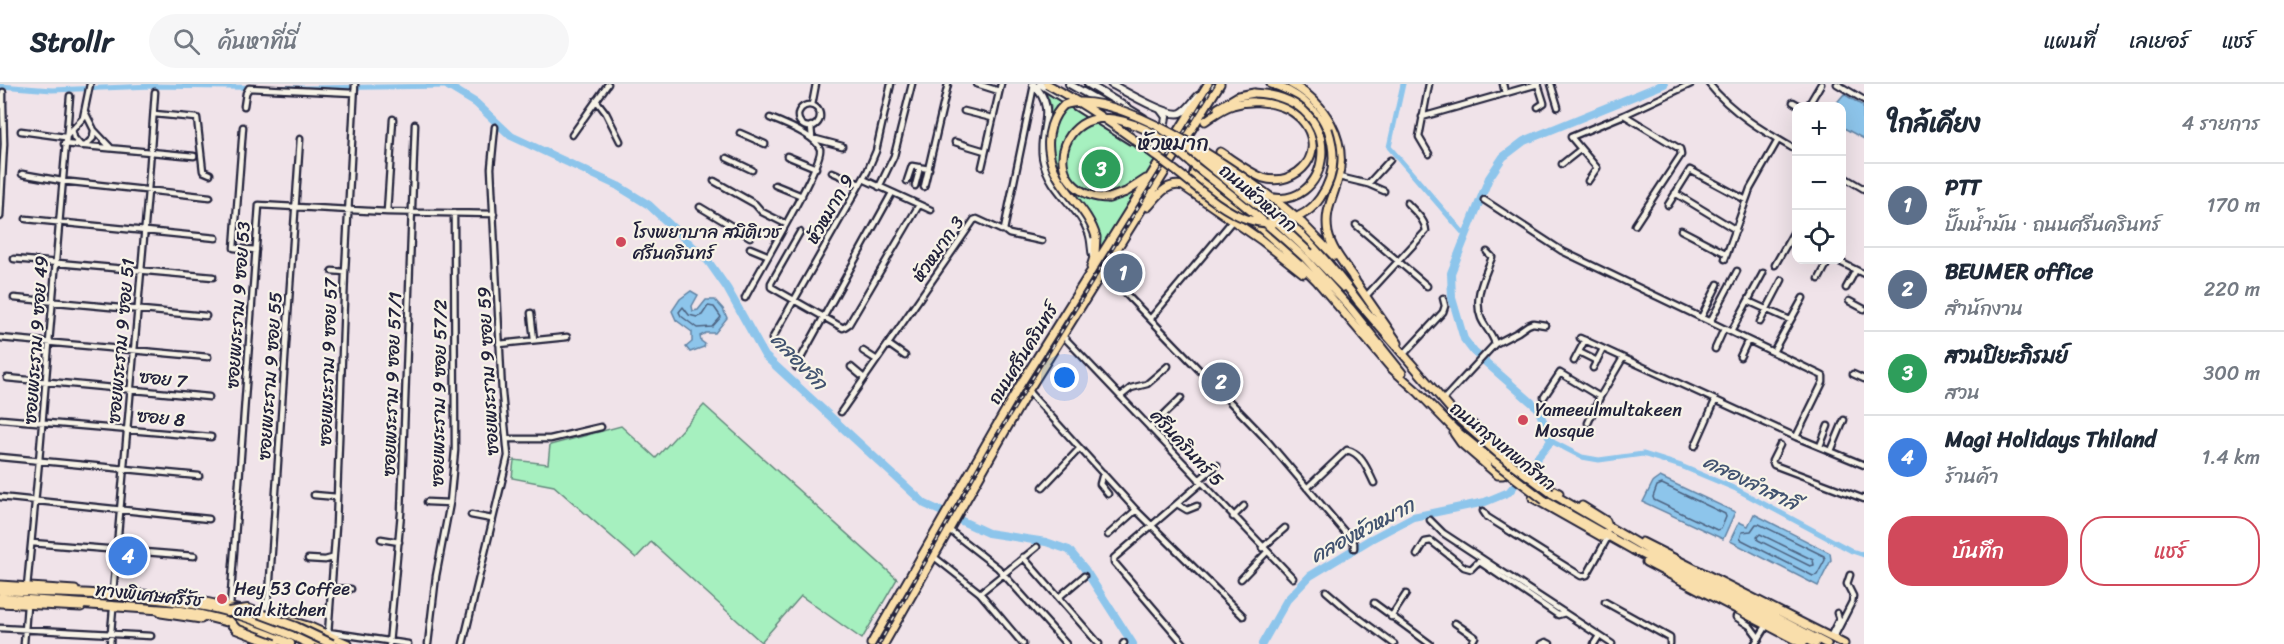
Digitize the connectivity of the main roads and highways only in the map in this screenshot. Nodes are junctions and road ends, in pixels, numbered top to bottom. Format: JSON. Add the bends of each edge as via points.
{"nodes":[{"id":1,"x":1036,"y":84,"type":"edge"},
{"id":2,"x":1047,"y":84,"type":"edge"},
{"id":3,"x":1070,"y":84,"type":"edge"},
{"id":4,"x":1088,"y":84,"type":"edge"},
{"id":5,"x":1111,"y":84,"type":"edge"},
{"id":6,"x":1220,"y":84,"type":"edge"},
{"id":7,"x":1271,"y":84,"type":"edge"},
{"id":8,"x":1291,"y":84,"type":"edge"},
{"id":9,"x":1207,"y":86,"type":"edge"},
{"id":10,"x":1160,"y":109,"type":"junction"},
{"id":11,"x":1205,"y":121,"type":"junction"},
{"id":12,"x":1158,"y":127,"type":"junction"},
{"id":13,"x":1149,"y":131,"type":"junction"},
{"id":14,"x":1198,"y":137,"type":"dead end"},
{"id":15,"x":1185,"y":140,"type":"junction"},
{"id":16,"x":1212,"y":147,"type":"dead end"},
{"id":17,"x":1220,"y":152,"type":"junction"},
{"id":18,"x":1149,"y":177,"type":"junction"},
{"id":19,"x":1133,"y":224,"type":"junction"},
{"id":20,"x":1307,"y":255,"type":"junction"},
{"id":21,"x":1093,"y":260,"type":"junction"},
{"id":22,"x":1087,"y":278,"type":"junction"},
{"id":23,"x":1355,"y":280,"type":"junction"},
{"id":24,"x":1327,"y":295,"type":"junction"},
{"id":25,"x":1361,"y":305,"type":"junction"},
{"id":26,"x":1411,"y":363,"type":"junction"},
{"id":27,"x":1419,"y":393,"type":"junction"},
{"id":28,"x":1460,"y":420,"type":"junction"},
{"id":29,"x":1454,"y":429,"type":"junction"},
{"id":30,"x":1608,"y":534,"type":"junction"},
{"id":31,"x":1635,"y":547,"type":"junction"},
{"id":32,"x":0,"y":585,"type":"edge"},
{"id":33,"x":0,"y":590,"type":"edge"},
{"id":34,"x":0,"y":598,"type":"edge"},
{"id":35,"x":0,"y":603,"type":"edge"},
{"id":36,"x":229,"y":609,"type":"junction"},
{"id":37,"x":245,"y":611,"type":"junction"},
{"id":38,"x":230,"y":622,"type":"junction"},
{"id":39,"x":272,"y":642,"type":"edge"},
{"id":40,"x":1836,"y":642,"type":"edge"},
{"id":41,"x":290,"y":644,"type":"edge"},
{"id":42,"x":310,"y":644,"type":"edge"},
{"id":43,"x":322,"y":644,"type":"edge"},
{"id":44,"x":332,"y":644,"type":"edge"},
{"id":45,"x":348,"y":644,"type":"edge"},
{"id":46,"x":871,"y":644,"type":"edge"},
{"id":47,"x":884,"y":644,"type":"edge"},
{"id":48,"x":1803,"y":644,"type":"edge"},
{"id":49,"x":1815,"y":644,"type":"edge"}],
"edges":[{"from":1,"to":10,"type":"main road","via":[[1131,141],[1143,144],[1164,130],[1167,117]]},
{"from":1,"to":21,"type":"main road","via":[[1046,104],[1042,148],[1047,171],[1055,188],[1089,231]]},
{"from":2,"to":7,"type":"main road","bridge":true,"via":[[1132,137],[1226,208],[1262,223],[1295,218],[1309,210],[1327,187],[1332,172],[1328,129],[1310,105]]},
{"from":3,"to":13,"type":"main road","name":"ถนนหัวหมาก","bridge":true},
{"from":4,"to":12,"type":"main road","name":"ถนนหัวหมาก","bridge":true},
{"from":5,"to":10,"type":"main road"},
{"from":6,"to":15,"type":"main road","name":"ถนนศรีนครินทร์"},
{"from":8,"to":23,"type":"main road","via":[[1310,97],[1331,121],[1339,146],[1339,177],[1330,200],[1328,231],[1332,245]]},
{"from":9,"to":10,"type":"main road","via":[[1181,113]]},
{"from":9,"to":18,"type":"main road","name":"ถนนศรีนครินทร์"},
{"from":11,"to":12,"type":"main road","bridge":true,"via":[[1228,100],[1254,93],[1280,97],[1294,103],[1315,125],[1323,155],[1320,170],[1298,194],[1270,197],[1253,191]]},
{"from":11,"to":15,"type":"main road"},
{"from":11,"to":17,"type":"main road","via":[[1227,107],[1245,102],[1266,103],[1286,108],[1310,130],[1314,142],[1305,166],[1284,179],[1262,177]]},
{"from":12,"to":20,"type":"main road","name":"ถนนหัวหมาก","bridge":true,"via":[[1242,192]]},
{"from":13,"to":18,"type":"main road","bridge":true,"via":[[1100,118],[1084,123],[1070,136],[1063,155],[1067,176],[1087,194],[1109,198]]},
{"from":13,"to":20,"type":"main road","name":"ถนนหัวหมาก","bridge":true},
{"from":14,"to":21,"type":"main road","bridge":true,"via":[[1111,93],[1084,94],[1063,106],[1052,123],[1050,160],[1057,177],[1088,218],[1096,237]]},
{"from":15,"to":19,"type":"main road","name":"ถนนศรีนครินทร์"},
{"from":16,"to":17,"type":"main road"},
{"from":17,"to":23,"type":"main road","bridge":true,"via":[[1302,223]]},
{"from":18,"to":22,"type":"main road","name":"ถนนศรีนครินทร์"},
{"from":19,"to":24,"type":"main road","via":[[1163,190],[1176,185],[1233,220],[1296,266]]},
{"from":19,"to":47,"type":"main road","name":"ถนนศรีนครินทร์","via":[[1028,391]]},
{"from":20,"to":25,"type":"main road","name":"ถนนกรุงเทพกรีฑา"},
{"from":20,"to":27,"type":"main road","name":"ถนนกรุงเทพกรีฑา"},
{"from":21,"to":22,"type":"main road"},
{"from":22,"to":46,"type":"main road","name":"ถนนศรีนครินทร์","via":[[1020,385]]},
{"from":23,"to":26,"type":"main road"},
{"from":24,"to":25,"type":"main road","via":[[1277,242],[1193,176],[1204,154],[1215,156],[1273,207],[1340,277]]},
{"from":24,"to":27,"type":"main road","via":[[1391,368]]},
{"from":25,"to":26,"type":"main road","name":"ถนนกรุงเทพกรีฑา"},
{"from":26,"to":28,"type":"main road","name":"ถนนกรุงเทพกรีฑา"},
{"from":27,"to":29,"type":"main road","name":"ถนนกรุงเทพกรีฑา"},
{"from":28,"to":29,"type":"main road","via":[[1473,425],[1513,459],[1503,475],[1498,476],[1461,443]]},
{"from":28,"to":30,"type":"main road","name":"ถนนกรุงเทพกรีฑา","bridge":true,"via":[[1500,455]]},
{"from":29,"to":30,"type":"main road","name":"ถนนกรุงเทพกรีฑา","bridge":true,"via":[[1544,500]]},
{"from":30,"to":30,"type":"main road","via":[[1599,537],[1533,497],[1546,485],[1606,520]]},
{"from":30,"to":31,"type":"main road","name":"ถนนกรุงเทพกรีฑา"},
{"from":31,"to":40,"type":"main road","name":"ถนนกรุงเทพกรีฑา","via":[[1644,542]]},
{"from":31,"to":48,"type":"main road","name":"ถนนกรุงเทพกรีฑา","via":[[1638,557]]},
{"from":31,"to":49,"type":"main road","name":"ถนนกรุงเทพกรีฑา"},
{"from":32,"to":36,"type":"main road","via":[[183,597]]},
{"from":33,"to":36,"type":"highway","name":"ทางพิเศษศรีรัช","via":[[149,599]]},
{"from":34,"to":38,"type":"highway","name":"ทางพิเศษศรีรัช","via":[[170,610]]},
{"from":35,"to":39,"type":"main road","via":[[181,615]]},
{"from":36,"to":37,"type":"main road"},
{"from":36,"to":42,"type":"highway","name":"ทางพิเศษศรีรัช"},
{"from":36,"to":44,"type":"highway","bridge":true,"via":[[248,609]]},
{"from":37,"to":43,"type":"main road"},
{"from":37,"to":45,"type":"main road","via":[[283,618]]},
{"from":38,"to":39,"type":"highway","bridge":true,"via":[[236,629]]},
{"from":38,"to":41,"type":"highway","name":"ทางพิเศษศรีรัช"}]}
